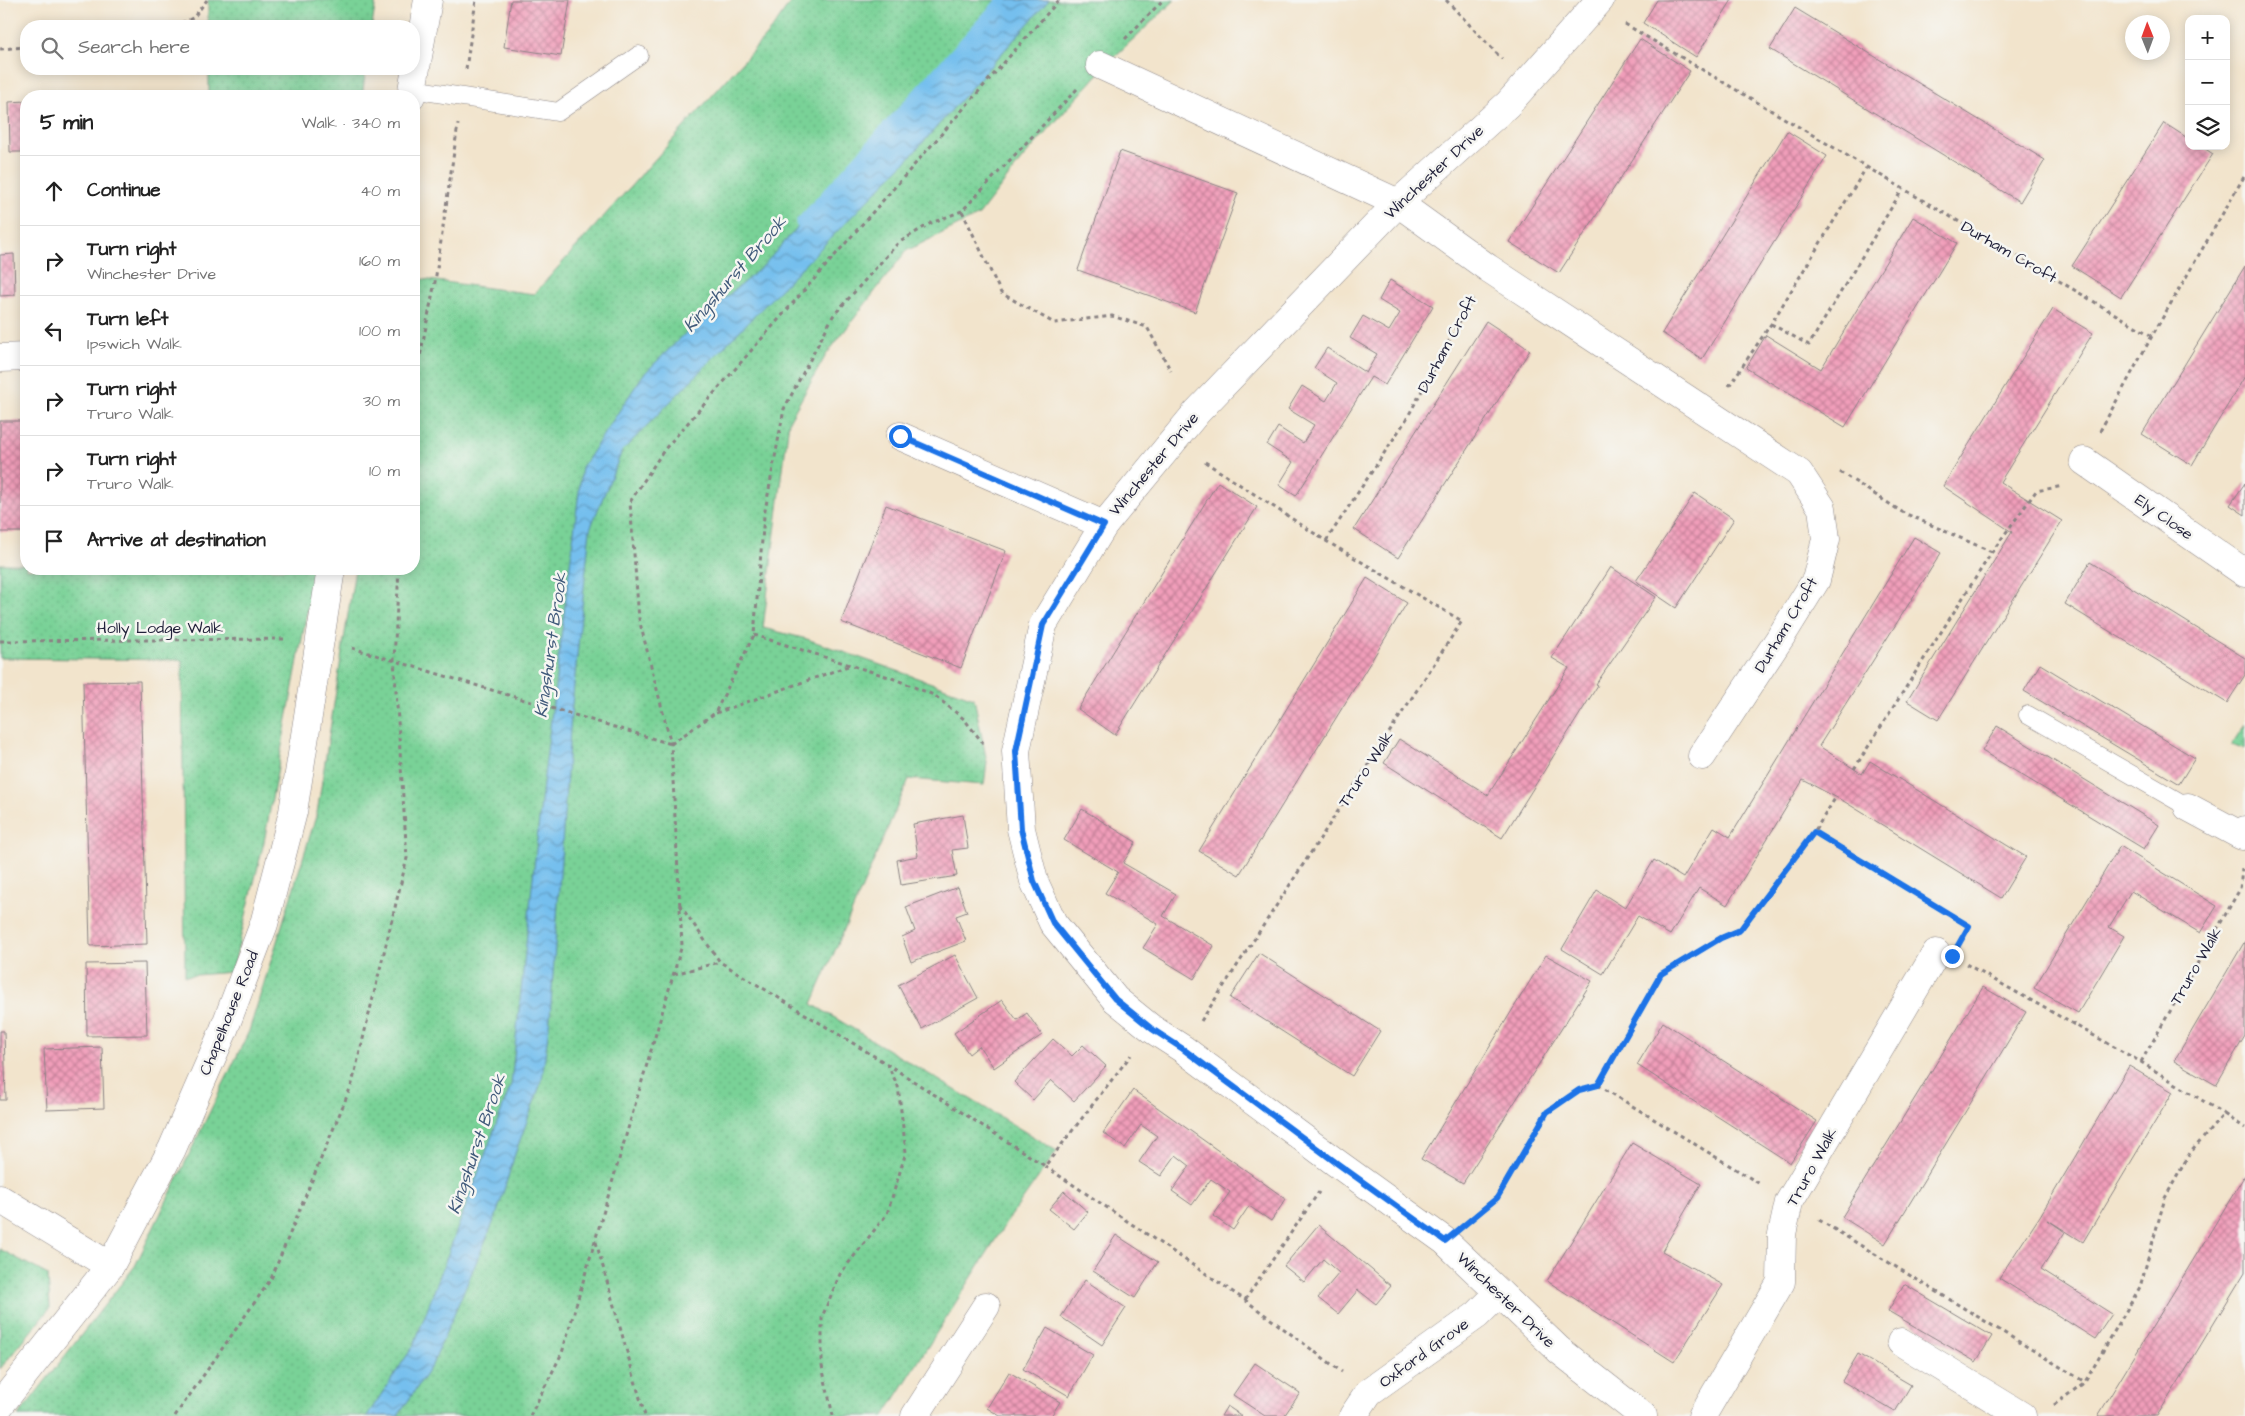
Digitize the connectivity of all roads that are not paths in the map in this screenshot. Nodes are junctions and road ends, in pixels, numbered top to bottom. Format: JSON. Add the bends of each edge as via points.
{"nodes":[{"id":1,"x":428,"y":0,"type":"edge"},
{"id":2,"x":1598,"y":4,"type":"edge"},
{"id":3,"x":420,"y":46,"type":"edge"},
{"id":4,"x":639,"y":56,"type":"dead end"},
{"id":5,"x":1100,"y":65,"type":"road end"},
{"id":6,"x":415,"y":75,"type":"edge"},
{"id":7,"x":413,"y":90,"type":"edge"},
{"id":8,"x":420,"y":94,"type":"edge"},
{"id":9,"x":1398,"y":203,"type":"junction"},
{"id":10,"x":20,"y":357,"type":"edge"},
{"id":11,"x":0,"y":358,"type":"edge"},
{"id":12,"x":900,"y":436,"type":"dead end"},
{"id":13,"x":2084,"y":460,"type":"dead end"},
{"id":14,"x":1104,"y":525,"type":"junction"},
{"id":15,"x":2245,"y":573,"type":"edge"},
{"id":16,"x":331,"y":575,"type":"edge"},
{"id":17,"x":2028,"y":715,"type":"dead end"},
{"id":18,"x":1702,"y":756,"type":"dead end"},
{"id":19,"x":2188,"y":807,"type":"joint"},
{"id":20,"x":2243,"y":833,"type":"edge"},
{"id":21,"x":1948,"y":956,"type":"road end"},
{"id":22,"x":0,"y":1199,"type":"edge"},
{"id":23,"x":110,"y":1266,"type":"junction"},
{"id":24,"x":1499,"y":1294,"type":"junction"},
{"id":25,"x":986,"y":1306,"type":"dead end"},
{"id":26,"x":1901,"y":1342,"type":"dead end"},
{"id":27,"x":0,"y":1405,"type":"edge"},
{"id":28,"x":915,"y":1416,"type":"edge"},
{"id":29,"x":1353,"y":1416,"type":"edge"},
{"id":30,"x":1643,"y":1416,"type":"edge"},
{"id":31,"x":1702,"y":1416,"type":"edge"},
{"id":32,"x":2022,"y":1416,"type":"edge"}],
"edges":[{"from":1,"to":3,"type":"street"},
{"from":2,"to":9,"type":"street","name":"Winchester Drive","via":[[1508,104]]},
{"from":4,"to":8,"type":"lane","via":[[558,112]]},
{"from":5,"to":9,"type":"street","name":"Durham Croft"},
{"from":6,"to":7,"type":"street"},
{"from":9,"to":14,"type":"street","name":"Winchester Drive","via":[[1197,412]]},
{"from":9,"to":18,"type":"street","name":"Durham Croft","via":[[1488,268],[1799,473],[1822,508],[1826,539],[1816,580]]},
{"from":10,"to":11,"type":"street"},
{"from":12,"to":14,"type":"street"},
{"from":13,"to":15,"type":"street","name":"Ely Close"},
{"from":14,"to":24,"type":"street","name":"Winchester Drive","via":[[1043,625],[1016,751],[1021,829],[1034,881],[1053,923],[1115,999],[1445,1241]]},
{"from":16,"to":23,"type":"street","name":"Chapelhouse Road","via":[[293,812],[264,924],[223,1032],[172,1149]]},
{"from":17,"to":19,"type":"lane"},
{"from":19,"to":20,"type":"street"},
{"from":21,"to":31,"type":"street","name":"Truro Walk","via":[[1789,1202],[1782,1234],[1781,1282]]},
{"from":22,"to":23,"type":"street"},
{"from":23,"to":27,"type":"street","name":"Chapelhouse Road"},
{"from":24,"to":29,"type":"street","name":"Oxford Grove","via":[[1477,1315],[1370,1392]]},
{"from":24,"to":30,"type":"street","name":"Winchester Drive","via":[[1559,1350]]},
{"from":25,"to":28,"type":"street"},
{"from":26,"to":32,"type":"street"}]}
